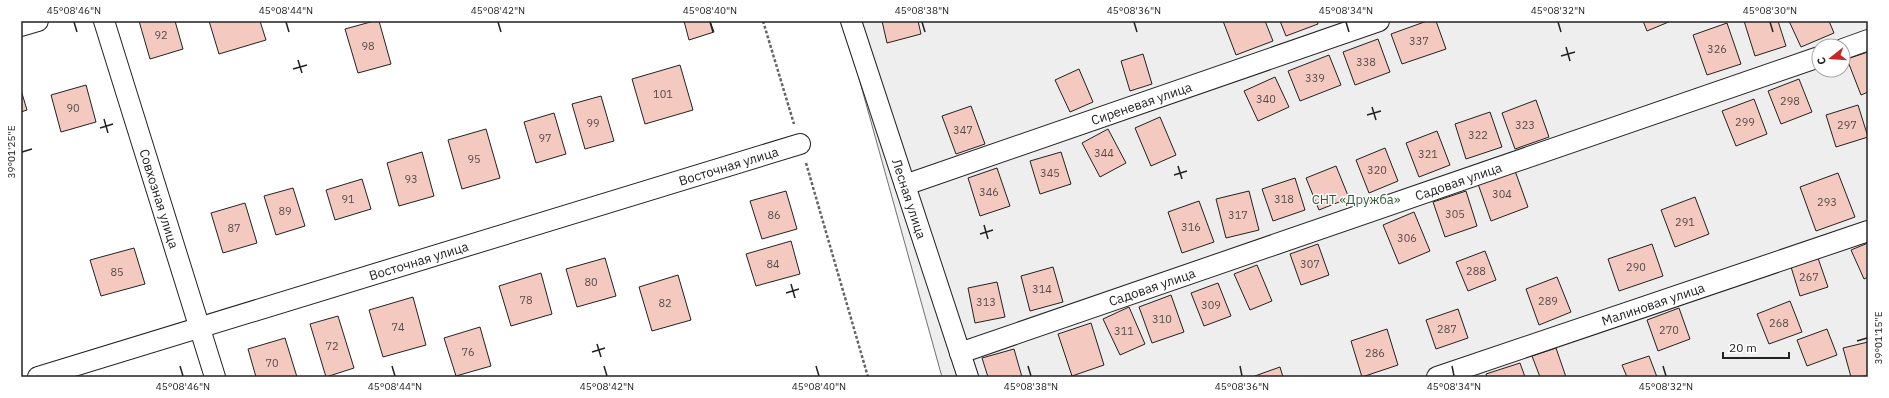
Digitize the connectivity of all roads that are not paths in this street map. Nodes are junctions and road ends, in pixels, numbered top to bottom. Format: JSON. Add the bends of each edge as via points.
{"nodes":[{"id":1,"x":38,"y":21,"type":"edge"},
{"id":2,"x":104,"y":21,"type":"edge"},
{"id":3,"x":850,"y":21,"type":"edge"},
{"id":4,"x":1379,"y":21,"type":"edge"},
{"id":5,"x":21,"y":26,"type":"edge"},
{"id":6,"x":1868,"y":40,"type":"edge"},
{"id":7,"x":1851,"y":46,"type":"edge"},
{"id":8,"x":1811,"y":60,"type":"edge"},
{"id":9,"x":800,"y":144,"type":"road end"},
{"id":10,"x":905,"y":185,"type":"junction"},
{"id":11,"x":1868,"y":231,"type":"edge"},
{"id":12,"x":199,"y":328,"type":"junction"},
{"id":13,"x":960,"y":353,"type":"junction"},
{"id":14,"x":38,"y":377,"type":"edge"},
{"id":15,"x":215,"y":377,"type":"edge"},
{"id":16,"x":968,"y":377,"type":"edge"},
{"id":17,"x":1437,"y":377,"type":"edge"}],
"edges":[{"from":1,"to":5,"type":"street"},
{"from":2,"to":12,"type":"street","name":"Совхозная улица"},
{"from":3,"to":10,"type":"street","name":"Лесная улица"},
{"from":4,"to":10,"type":"street","name":"Сиреневая улица"},
{"from":6,"to":7,"type":"street"},
{"from":8,"to":13,"type":"street","name":"Садовая улица"},
{"from":9,"to":12,"type":"street","name":"Восточная улица"},
{"from":10,"to":13,"type":"street","name":"Лесная улица"},
{"from":11,"to":17,"type":"street","name":"Малиновая улица"},
{"from":12,"to":14,"type":"street","name":"Восточная улица"},
{"from":12,"to":15,"type":"street","name":"Совхозная улица"},
{"from":13,"to":16,"type":"street","name":"Лесная улица"}]}
